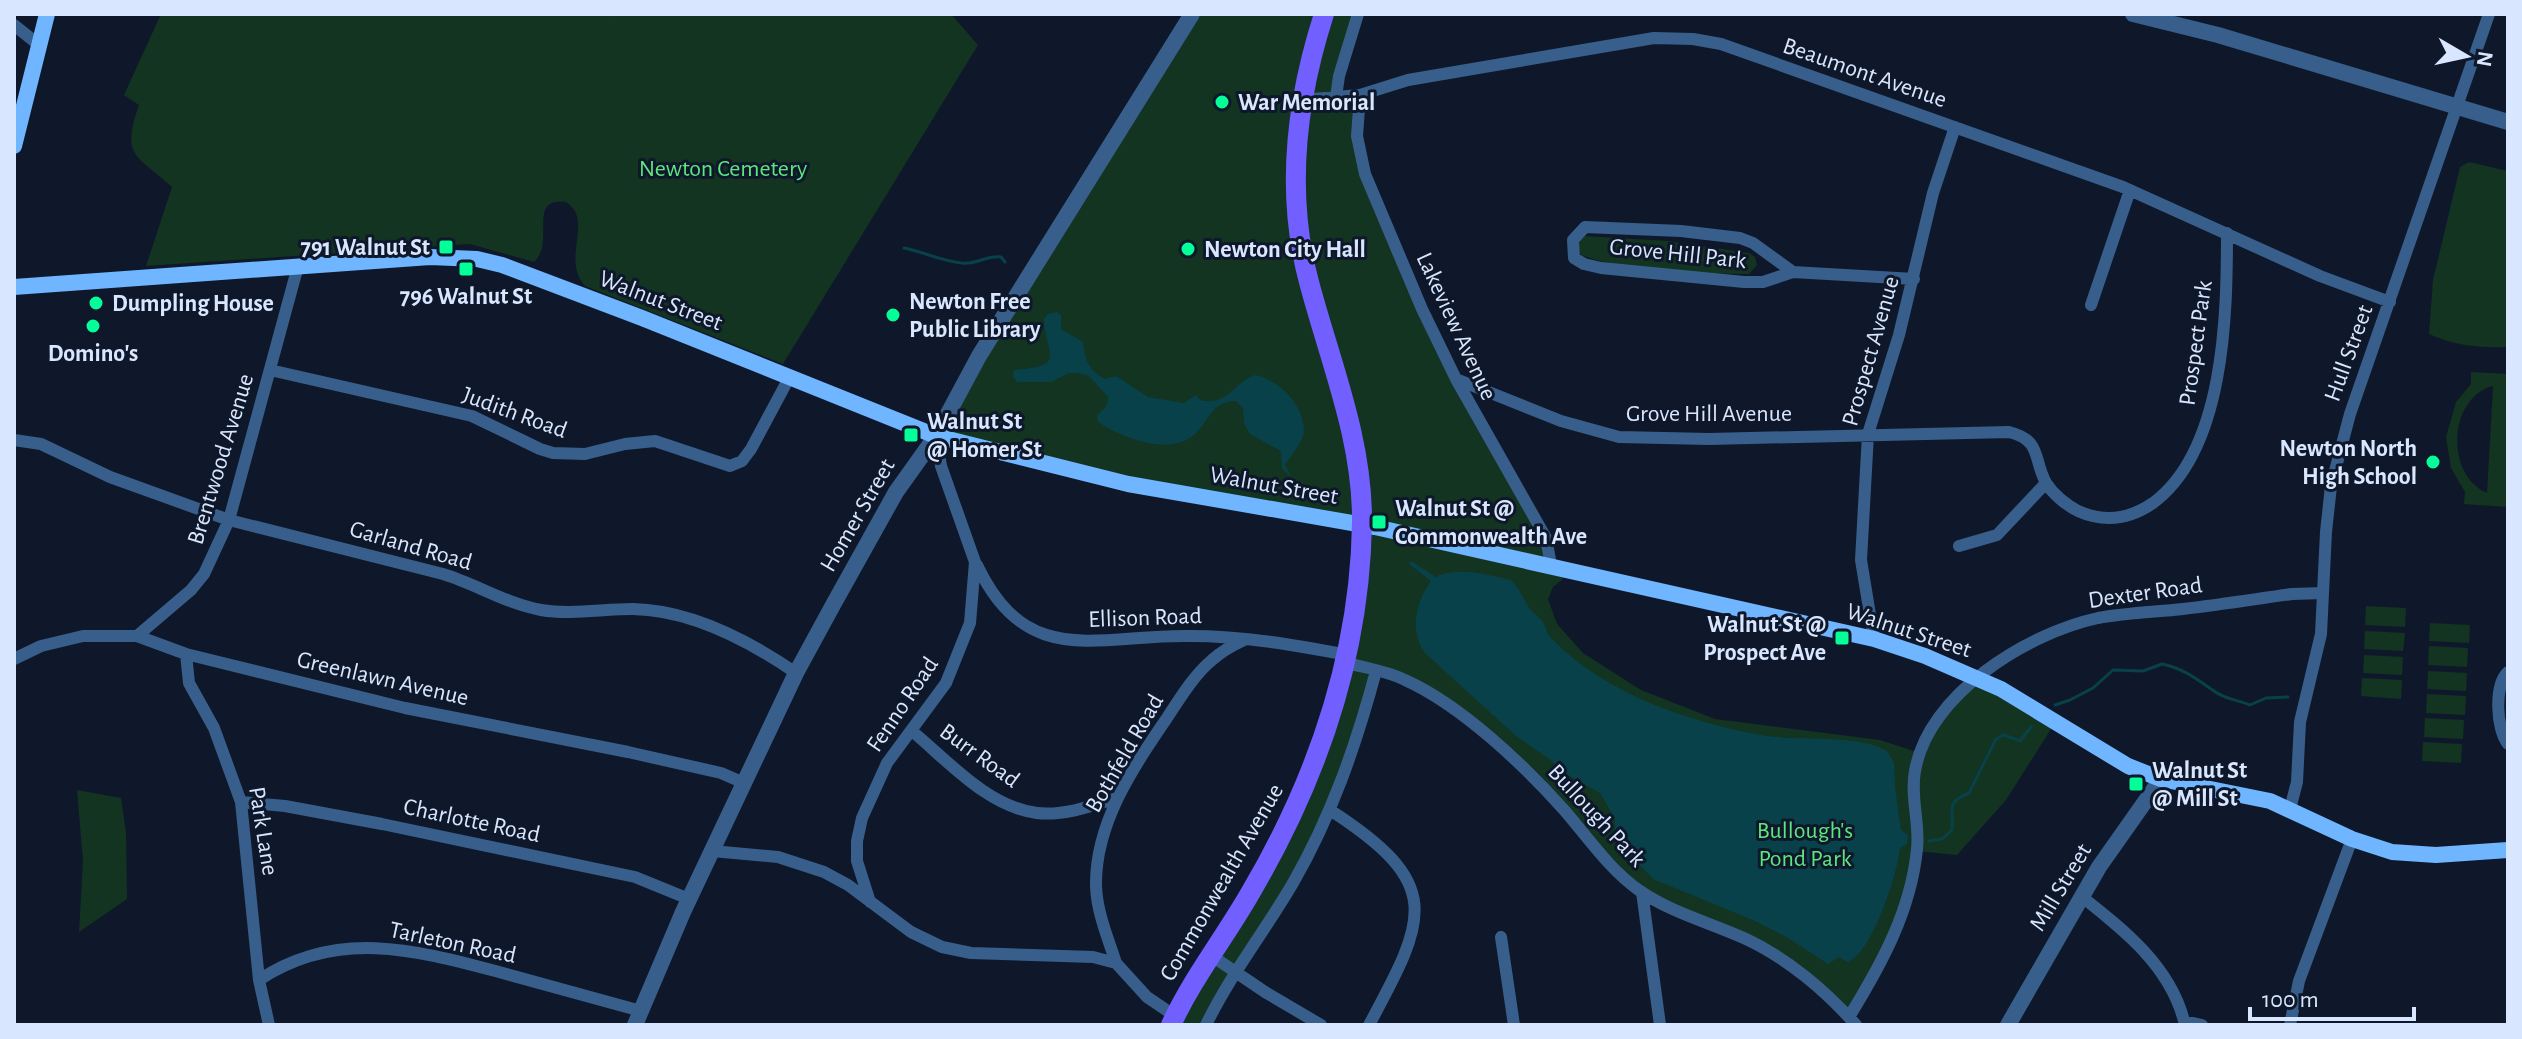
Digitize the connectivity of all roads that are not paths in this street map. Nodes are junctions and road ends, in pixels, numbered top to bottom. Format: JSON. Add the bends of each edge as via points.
{"nodes":[{"id":1,"x":47,"y":14,"type":"edge"},
{"id":2,"x":1192,"y":14,"type":"edge"},
{"id":3,"x":1324,"y":14,"type":"edge"},
{"id":4,"x":1358,"y":14,"type":"edge"},
{"id":5,"x":2133,"y":14,"type":"edge"},
{"id":6,"x":2489,"y":14,"type":"edge"},
{"id":7,"x":2152,"y":16,"type":"edge"},
{"id":8,"x":14,"y":25,"type":"edge"},
{"id":9,"x":39,"y":45,"type":"junction"},
{"id":10,"x":1360,"y":95,"type":"junction"},
{"id":11,"x":1336,"y":97,"type":"junction"},
{"id":12,"x":1302,"y":100,"type":"junction"},
{"id":13,"x":2457,"y":108,"type":"junction"},
{"id":14,"x":2508,"y":122,"type":"edge"},
{"id":15,"x":1955,"y":127,"type":"junction"},
{"id":16,"x":14,"y":146,"type":"edge"},
{"id":17,"x":2130,"y":190,"type":"junction"},
{"id":18,"x":2227,"y":233,"type":"junction"},
{"id":19,"x":298,"y":266,"type":"junction"},
{"id":20,"x":1793,"y":272,"type":"junction"},
{"id":21,"x":14,"y":277,"type":"edge"},
{"id":22,"x":1914,"y":279,"type":"junction"},
{"id":23,"x":22,"y":286,"type":"edge"},
{"id":24,"x":14,"y":295,"type":"edge"},
{"id":25,"x":2390,"y":302,"type":"junction"},
{"id":26,"x":2091,"y":305,"type":"dead end"},
{"id":27,"x":270,"y":370,"type":"junction"},
{"id":28,"x":789,"y":378,"type":"junction"},
{"id":29,"x":1456,"y":379,"type":"junction"},
{"id":30,"x":1972,"y":432,"type":"joint"},
{"id":31,"x":1868,"y":434,"type":"junction"},
{"id":32,"x":936,"y":436,"type":"junction"},
{"id":33,"x":14,"y":440,"type":"edge"},
{"id":34,"x":2046,"y":483,"type":"junction"},
{"id":35,"x":229,"y":520,"type":"junction"},
{"id":36,"x":1362,"y":525,"type":"junction"},
{"id":37,"x":1959,"y":546,"type":"dead end"},
{"id":38,"x":975,"y":562,"type":"junction"},
{"id":39,"x":1551,"y":565,"type":"junction"},
{"id":40,"x":2323,"y":593,"type":"junction"},
{"id":41,"x":137,"y":636,"type":"junction"},
{"id":42,"x":1246,"y":638,"type":"junction"},
{"id":43,"x":1874,"y":639,"type":"junction"},
{"id":44,"x":186,"y":654,"type":"junction"},
{"id":45,"x":14,"y":659,"type":"edge"},
{"id":46,"x":1348,"y":659,"type":"junction"},
{"id":47,"x":1376,"y":671,"type":"junction"},
{"id":48,"x":2508,"y":672,"type":"edge"},
{"id":49,"x":796,"y":673,"type":"junction"},
{"id":50,"x":1978,"y":678,"type":"junction"},
{"id":51,"x":912,"y":731,"type":"junction"},
{"id":52,"x":2508,"y":744,"type":"edge"},
{"id":53,"x":2161,"y":779,"type":"junction"},
{"id":54,"x":744,"y":783,"type":"junction"},
{"id":55,"x":1117,"y":798,"type":"junction"},
{"id":56,"x":241,"y":802,"type":"junction"},
{"id":57,"x":2290,"y":809,"type":"junction"},
{"id":58,"x":1330,"y":810,"type":"junction"},
{"id":59,"x":2352,"y":839,"type":"junction"},
{"id":60,"x":2508,"y":850,"type":"edge"},
{"id":61,"x":712,"y":851,"type":"junction"},
{"id":62,"x":1642,"y":892,"type":"junction"},
{"id":63,"x":2081,"y":896,"type":"junction"},
{"id":64,"x":689,"y":899,"type":"junction"},
{"id":65,"x":870,"y":902,"type":"junction"},
{"id":66,"x":1501,"y":937,"type":"dead end"},
{"id":67,"x":1212,"y":956,"type":"junction"},
{"id":68,"x":1116,"y":963,"type":"junction"},
{"id":69,"x":1236,"y":972,"type":"junction"},
{"id":70,"x":259,"y":980,"type":"junction"},
{"id":71,"x":638,"y":1018,"type":"edge"},
{"id":72,"x":1173,"y":1021,"type":"edge"},
{"id":73,"x":1853,"y":1021,"type":"edge"},
{"id":74,"x":2184,"y":1023,"type":"edge"},
{"id":75,"x":269,"y":1025,"type":"edge"},
{"id":76,"x":1206,"y":1025,"type":"edge"},
{"id":77,"x":1321,"y":1025,"type":"edge"},
{"id":78,"x":1369,"y":1025,"type":"edge"},
{"id":79,"x":1514,"y":1025,"type":"edge"},
{"id":80,"x":1660,"y":1025,"type":"edge"},
{"id":81,"x":2008,"y":1025,"type":"edge"},
{"id":82,"x":2202,"y":1025,"type":"edge"},
{"id":83,"x":2290,"y":1025,"type":"edge"}],
"edges":[{"from":1,"to":9,"type":"main road"},
{"from":2,"to":32,"type":"street","name":"Homer Street","via":[[979,356]]},
{"from":3,"to":12,"type":"main road","name":"Commonwealth Avenue"},
{"from":4,"to":11,"type":"street"},
{"from":5,"to":7,"type":"street"},
{"from":6,"to":13,"type":"street","name":"Hull Street"},
{"from":7,"to":13,"type":"street"},
{"from":8,"to":9,"type":"street"},
{"from":9,"to":16,"type":"main road"},
{"from":10,"to":11,"type":"street","name":"Beaumont Avenue"},
{"from":10,"to":15,"type":"street","name":"Beaumont Avenue","via":[[1408,80],[1617,44],[1693,39],[1721,44]]},
{"from":10,"to":29,"type":"street","name":"Lakeview Avenue","via":[[1357,136],[1365,174]]},
{"from":11,"to":12,"type":"street","name":"Beaumont Avenue"},
{"from":12,"to":36,"type":"main road","name":"Commonwealth Avenue","via":[[1296,153],[1298,224],[1308,280],[1352,430]]},
{"from":13,"to":14,"type":"street"},
{"from":13,"to":25,"type":"street","name":"Hull Street"},
{"from":15,"to":17,"type":"street","name":"Beaumont Avenue"},
{"from":15,"to":22,"type":"street","name":"Prospect Avenue","via":[[1933,193]]},
{"from":17,"to":18,"type":"street","name":"Beaumont Avenue"},
{"from":17,"to":26,"type":"street"},
{"from":18,"to":25,"type":"street","name":"Beaumont Avenue"},
{"from":18,"to":34,"type":"street","name":"Prospect Park","via":[[2227,291],[2214,390],[2205,427],[2177,479],[2158,499],[2122,519],[2080,511]]},
{"from":19,"to":23,"type":"main road","name":"Walnut Street"},
{"from":19,"to":27,"type":"street","name":"Brentwood Avenue"},
{"from":19,"to":28,"type":"main road","name":"Walnut Street","via":[[477,259],[630,313]]},
{"from":20,"to":20,"type":"street","name":"Grove Hill Park","via":[[1744,282],[1615,270],[1574,258],[1573,240],[1585,227],[1602,226],[1740,238]]},
{"from":20,"to":22,"type":"street","name":"Grove Hill Park"},
{"from":21,"to":23,"type":"main road"},
{"from":22,"to":31,"type":"street","name":"Prospect Avenue"},
{"from":23,"to":24,"type":"main road"},
{"from":25,"to":40,"type":"street","name":"Hull Street","via":[[2335,465]]},
{"from":27,"to":28,"type":"street","name":"Judith Road","via":[[472,416],[553,453],[585,454],[655,441],[730,466],[751,449]]},
{"from":27,"to":35,"type":"street","name":"Brentwood Avenue"},
{"from":28,"to":32,"type":"main road","name":"Walnut Street"},
{"from":29,"to":31,"type":"street","name":"Grove Hill Avenue","via":[[1561,421],[1619,437]]},
{"from":29,"to":39,"type":"street","name":"Lakeview Avenue","via":[[1546,538]]},
{"from":30,"to":31,"type":"street","name":"Grove Hill Avenue"},
{"from":30,"to":34,"type":"street","name":"Prospect Park","via":[[2009,432],[2027,439]]},
{"from":31,"to":43,"type":"street","name":"Prospect Avenue","via":[[1861,560]]},
{"from":32,"to":36,"type":"main road","name":"Walnut Street","via":[[1128,484]]},
{"from":32,"to":38,"type":"street","name":"Fenno Road","via":[[941,466]]},
{"from":32,"to":49,"type":"street","name":"Homer Street","via":[[896,492]]},
{"from":33,"to":35,"type":"street","name":"Garland Road","via":[[41,444],[110,477]]},
{"from":34,"to":37,"type":"street","via":[[1997,535]]},
{"from":35,"to":41,"type":"street","name":"Brentwood Avenue","via":[[204,574]]},
{"from":35,"to":49,"type":"street","name":"Garland Road","via":[[443,574],[535,609],[682,615],[731,635]]},
{"from":36,"to":39,"type":"main road","name":"Walnut Street"},
{"from":36,"to":46,"type":"main road","name":"Commonwealth Avenue"},
{"from":38,"to":42,"type":"street","name":"Ellison Road","via":[[1002,608],[1019,622],[1063,639]]},
{"from":38,"to":51,"type":"street","name":"Fenno Road","via":[[970,623],[962,647],[946,683]]},
{"from":39,"to":43,"type":"main road","name":"Walnut Street"},
{"from":40,"to":50,"type":"street","name":"Dexter Road","via":[[2097,619],[2025,646]]},
{"from":40,"to":57,"type":"street","name":"Hull Street","via":[[2319,650],[2300,722]]},
{"from":41,"to":44,"type":"street","name":"Greenlawn Avenue"},
{"from":41,"to":45,"type":"street","name":"Greenlawn Avenue","via":[[83,636]]},
{"from":42,"to":46,"type":"street","name":"Ellison Road"},
{"from":42,"to":55,"type":"street","name":"Bothfeld Road","via":[[1197,676]]},
{"from":43,"to":50,"type":"main road","name":"Walnut Street"},
{"from":44,"to":54,"type":"street","name":"Greenlawn Avenue","via":[[405,708],[721,773]]},
{"from":44,"to":56,"type":"street","name":"Park Lane","via":[[189,683],[214,728]]},
{"from":46,"to":47,"type":"street","name":"Bullough Park"},
{"from":46,"to":67,"type":"main road","name":"Commonwealth Avenue","via":[[1301,799]]},
{"from":47,"to":58,"type":"street"},
{"from":47,"to":62,"type":"street","name":"Bullough Park","via":[[1422,689],[1501,748]]},
{"from":48,"to":52,"type":"street","via":[[2502,678],[2499,721]]},
{"from":49,"to":54,"type":"street","name":"Homer Street"},
{"from":50,"to":53,"type":"main road","name":"Walnut Street","via":[[2128,766]]},
{"from":50,"to":73,"type":"street","name":"Dexter Road","via":[[1942,713],[1919,756],[1913,781],[1918,846],[1911,885],[1890,946]]},
{"from":51,"to":55,"type":"street","name":"Burr Road","via":[[972,781],[1015,808],[1058,812]]},
{"from":51,"to":65,"type":"street","name":"Fenno Road","via":[[887,763],[862,818],[857,861]]},
{"from":53,"to":57,"type":"main road","name":"Walnut Street"},
{"from":53,"to":63,"type":"street","name":"Mill Street"},
{"from":54,"to":61,"type":"street","name":"Homer Street"},
{"from":55,"to":68,"type":"street","name":"Bothfeld Road","via":[[1102,837],[1096,888]]},
{"from":56,"to":64,"type":"street","name":"Charlotte Road","via":[[341,816],[635,877]]},
{"from":56,"to":70,"type":"street","name":"Park Lane"},
{"from":57,"to":59,"type":"main road","name":"Walnut Street"},
{"from":58,"to":69,"type":"street","via":[[1292,884]]},
{"from":58,"to":78,"type":"street","via":[[1390,856],[1413,887],[1410,943]]},
{"from":59,"to":60,"type":"main road","name":"Walnut Street","via":[[2407,854]]},
{"from":59,"to":83,"type":"street","via":[[2299,981]]},
{"from":61,"to":64,"type":"street","name":"Homer Street"},
{"from":61,"to":65,"type":"street","via":[[800,863]]},
{"from":62,"to":73,"type":"street","name":"Bullough Park","via":[[1762,948]]},
{"from":62,"to":80,"type":"street"},
{"from":63,"to":74,"type":"street","via":[[2165,974]]},
{"from":63,"to":81,"type":"street","name":"Mill Street"},
{"from":64,"to":71,"type":"street","name":"Homer Street"},
{"from":65,"to":68,"type":"street","via":[[942,947]]},
{"from":66,"to":79,"type":"street"},
{"from":67,"to":69,"type":"street"},
{"from":67,"to":72,"type":"main road","name":"Commonwealth Avenue"},
{"from":68,"to":72,"type":"street"},
{"from":69,"to":76,"type":"street"},
{"from":69,"to":77,"type":"street"},
{"from":70,"to":71,"type":"street","name":"Tarleton Road","via":[[305,955],[400,949]]},
{"from":70,"to":75,"type":"street","name":"Park Lane"},
{"from":74,"to":82,"type":"street"}]}
